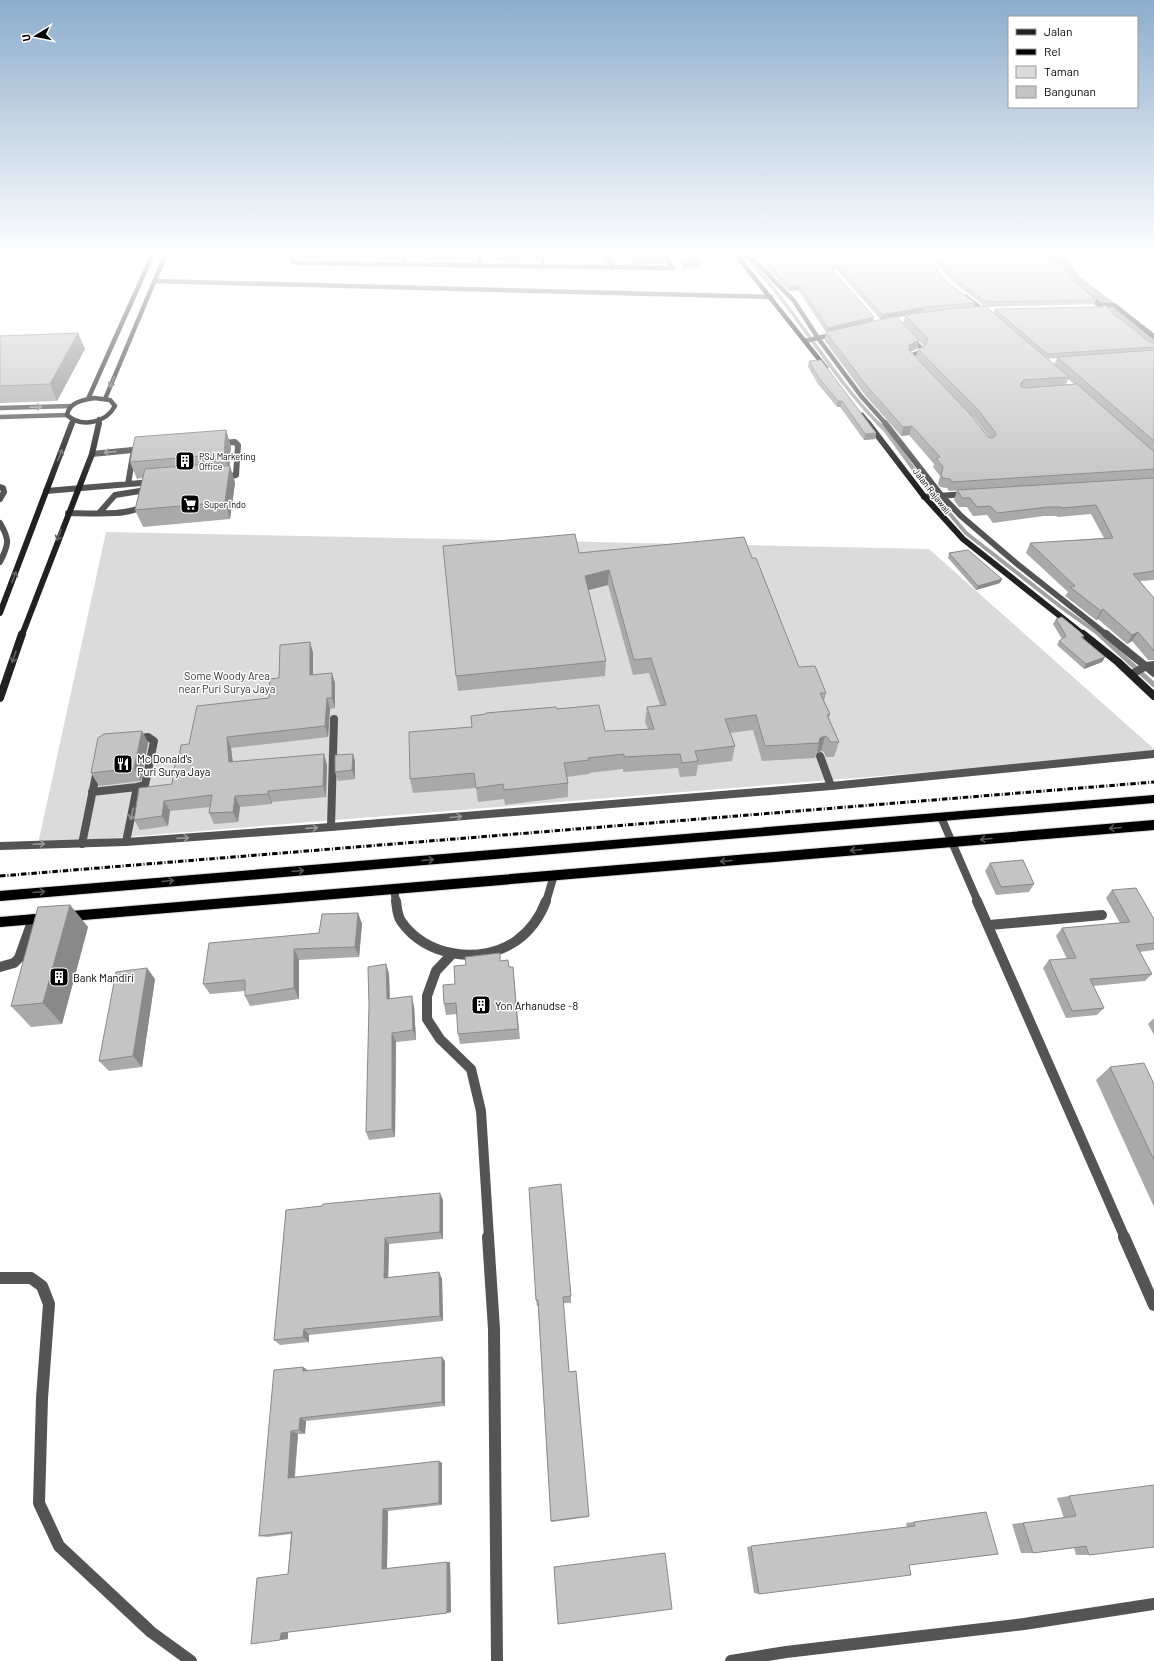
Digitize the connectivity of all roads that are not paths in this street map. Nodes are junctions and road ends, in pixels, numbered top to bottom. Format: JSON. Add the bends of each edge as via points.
{"nodes":[{"id":1,"x":117,"y":334,"type":"edge"},
{"id":2,"x":132,"y":334,"type":"edge"},
{"id":3,"x":801,"y":334,"type":"edge"},
{"id":4,"x":814,"y":334,"type":"edge"},
{"id":5,"x":836,"y":334,"type":"edge"},
{"id":6,"x":907,"y":334,"type":"edge"},
{"id":7,"x":817,"y":338,"type":"junction"},
{"id":8,"x":807,"y":341,"type":"junction"},
{"id":9,"x":919,"y":367,"type":"edge"},
{"id":10,"x":828,"y":372,"type":"edge"},
{"id":11,"x":88,"y":399,"type":"junction"},
{"id":12,"x":105,"y":399,"type":"junction"},
{"id":13,"x":71,"y":406,"type":"junction"},
{"id":14,"x":0,"y":408,"type":"edge"},
{"id":15,"x":858,"y":410,"type":"edge"},
{"id":16,"x":67,"y":415,"type":"junction"},
{"id":17,"x":0,"y":417,"type":"edge"},
{"id":18,"x":99,"y":419,"type":"junction"},
{"id":19,"x":74,"y":420,"type":"junction"},
{"id":20,"x":212,"y":443,"type":"edge"},
{"id":21,"x":149,"y":449,"type":"edge"},
{"id":22,"x":134,"y":450,"type":"junction"},
{"id":23,"x":92,"y":454,"type":"junction"},
{"id":24,"x":213,"y":478,"type":"edge"},
{"id":25,"x":159,"y":482,"type":"edge"},
{"id":26,"x":128,"y":484,"type":"junction"},
{"id":27,"x":0,"y":487,"type":"edge"},
{"id":28,"x":78,"y":488,"type":"junction"},
{"id":29,"x":46,"y":491,"type":"junction"},
{"id":30,"x":971,"y":493,"type":"edge"},
{"id":31,"x":940,"y":495,"type":"junction"},
{"id":32,"x":925,"y":496,"type":"junction"},
{"id":33,"x":0,"y":499,"type":"edge"},
{"id":34,"x":100,"y":512,"type":"junction"},
{"id":35,"x":68,"y":513,"type":"junction"},
{"id":36,"x":0,"y":523,"type":"edge"},
{"id":37,"x":0,"y":562,"type":"edge"},
{"id":38,"x":0,"y":613,"type":"edge"},
{"id":39,"x":1148,"y":666,"type":"edge"},
{"id":40,"x":1133,"y":674,"type":"junction"},
{"id":41,"x":1154,"y":674,"type":"edge"},
{"id":42,"x":1154,"y":696,"type":"edge"},
{"id":43,"x":0,"y":698,"type":"edge"},
{"id":44,"x":334,"y":719,"type":"dead end"},
{"id":45,"x":125,"y":740,"type":"edge"},
{"id":46,"x":1154,"y":754,"type":"edge"},
{"id":47,"x":820,"y":756,"type":"edge"},
{"id":48,"x":98,"y":762,"type":"edge"},
{"id":49,"x":831,"y":786,"type":"junction"},
{"id":50,"x":137,"y":788,"type":"junction"},
{"id":51,"x":92,"y":792,"type":"junction"},
{"id":52,"x":1154,"y":799,"type":"edge"},
{"id":53,"x":941,"y":817,"type":"junction"},
{"id":54,"x":1154,"y":825,"type":"edge"},
{"id":55,"x":331,"y":827,"type":"junction"},
{"id":56,"x":126,"y":842,"type":"junction"},
{"id":57,"x":952,"y":842,"type":"junction"},
{"id":58,"x":82,"y":844,"type":"junction"},
{"id":59,"x":0,"y":846,"type":"edge"},
{"id":60,"x":554,"y":875,"type":"junction"},
{"id":61,"x":394,"y":889,"type":"junction"},
{"id":62,"x":0,"y":896,"type":"edge"},
{"id":63,"x":1102,"y":915,"type":"dead end"},
{"id":64,"x":33,"y":919,"type":"junction"},
{"id":65,"x":0,"y":922,"type":"edge"},
{"id":66,"x":989,"y":925,"type":"junction"},
{"id":67,"x":452,"y":954,"type":"junction"},
{"id":68,"x":0,"y":967,"type":"edge"},
{"id":69,"x":0,"y":1278,"type":"edge"},
{"id":70,"x":1154,"y":1305,"type":"edge"},
{"id":71,"x":1154,"y":1604,"type":"edge"},
{"id":72,"x":787,"y":1657,"type":"edge"},
{"id":73,"x":191,"y":1661,"type":"edge"},
{"id":74,"x":497,"y":1661,"type":"edge"},
{"id":75,"x":731,"y":1661,"type":"edge"}],
"edges":[{"from":1,"to":11,"type":"street"},
{"from":2,"to":12,"type":"street","one_way":true},
{"from":3,"to":8,"type":"street"},
{"from":4,"to":7,"type":"street"},
{"from":5,"to":7,"type":"street"},
{"from":6,"to":9,"type":"street","via":[[922,349],[909,356]]},
{"from":7,"to":8,"type":"street"},
{"from":7,"to":31,"type":"street"},
{"from":8,"to":10,"type":"street"},
{"from":11,"to":12,"type":"street"},
{"from":11,"to":13,"type":"street"},
{"from":12,"to":18,"type":"street","via":[[113,403],[114,410]]},
{"from":14,"to":13,"type":"street","one_way":true},
{"from":13,"to":16,"type":"street"},
{"from":15,"to":32,"type":"street","name":"Jalan Rajawali"},
{"from":16,"to":17,"type":"street"},
{"from":16,"to":19,"type":"street"},
{"from":18,"to":19,"type":"street","via":[[86,422]]},
{"from":18,"to":23,"type":"street"},
{"from":29,"to":19,"type":"street","one_way":true},
{"from":20,"to":24,"type":"street","via":[[235,442],[238,445],[236,476]]},
{"from":21,"to":22,"type":"street"},
{"from":22,"to":23,"type":"street","one_way":true},
{"from":22,"to":26,"type":"street"},
{"from":23,"to":28,"type":"street"},
{"from":25,"to":26,"type":"street"},
{"from":26,"to":28,"type":"street"},
{"from":27,"to":33,"type":"street","via":[[4,492]]},
{"from":28,"to":29,"type":"street"},
{"from":28,"to":35,"type":"street"},
{"from":38,"to":29,"type":"street","one_way":true},
{"from":30,"to":31,"type":"street"},
{"from":31,"to":32,"type":"street"},
{"from":31,"to":39,"type":"street","via":[[986,538]]},
{"from":32,"to":40,"type":"street","name":"Jalan Rajawali","via":[[943,520],[975,550]]},
{"from":34,"to":34,"type":"street","via":[[140,509],[144,493],[140,491],[115,495]]},
{"from":34,"to":35,"type":"street"},
{"from":35,"to":43,"type":"street","one_way":true},
{"from":36,"to":37,"type":"street","via":[[8,536],[7,548]]},
{"from":39,"to":40,"type":"street"},
{"from":39,"to":41,"type":"street"},
{"from":40,"to":42,"type":"street","name":"Jalan Rajawali"},
{"from":44,"to":55,"type":"street"},
{"from":45,"to":50,"type":"street","via":[[148,737],[154,741],[145,785]]},
{"from":46,"to":49,"type":"street"},
{"from":47,"to":49,"type":"street"},
{"from":48,"to":51,"type":"street"},
{"from":55,"to":49,"type":"street","one_way":true},
{"from":50,"to":51,"type":"street"},
{"from":50,"to":56,"type":"street","one_way":true},
{"from":51,"to":58,"type":"street"},
{"from":52,"to":53,"type":"highway"},
{"from":53,"to":57,"type":"street"},
{"from":62,"to":53,"type":"highway","one_way":true},
{"from":54,"to":57,"type":"highway","one_way":true},
{"from":56,"to":55,"type":"street","one_way":true},
{"from":56,"to":58,"type":"street"},
{"from":57,"to":60,"type":"highway","one_way":true},
{"from":57,"to":66,"type":"street"},
{"from":59,"to":58,"type":"street","one_way":true},
{"from":60,"to":61,"type":"highway"},
{"from":60,"to":67,"type":"street","via":[[540,916],[529,931],[513,943],[494,952]]},
{"from":61,"to":64,"type":"highway"},
{"from":61,"to":67,"type":"street","via":[[401,921],[421,942]]},
{"from":63,"to":66,"type":"street"},
{"from":64,"to":65,"type":"highway"},
{"from":64,"to":68,"type":"street","via":[[19,958],[14,963]]},
{"from":66,"to":70,"type":"street"},
{"from":67,"to":74,"type":"street","via":[[436,971],[427,996],[427,1019],[440,1039],[471,1069],[481,1111],[494,1329]]},
{"from":69,"to":73,"type":"street","via":[[31,1278],[42,1286],[49,1304],[42,1398],[39,1504],[60,1546],[151,1632]]},
{"from":71,"to":72,"type":"street"},
{"from":72,"to":75,"type":"street"}]}
